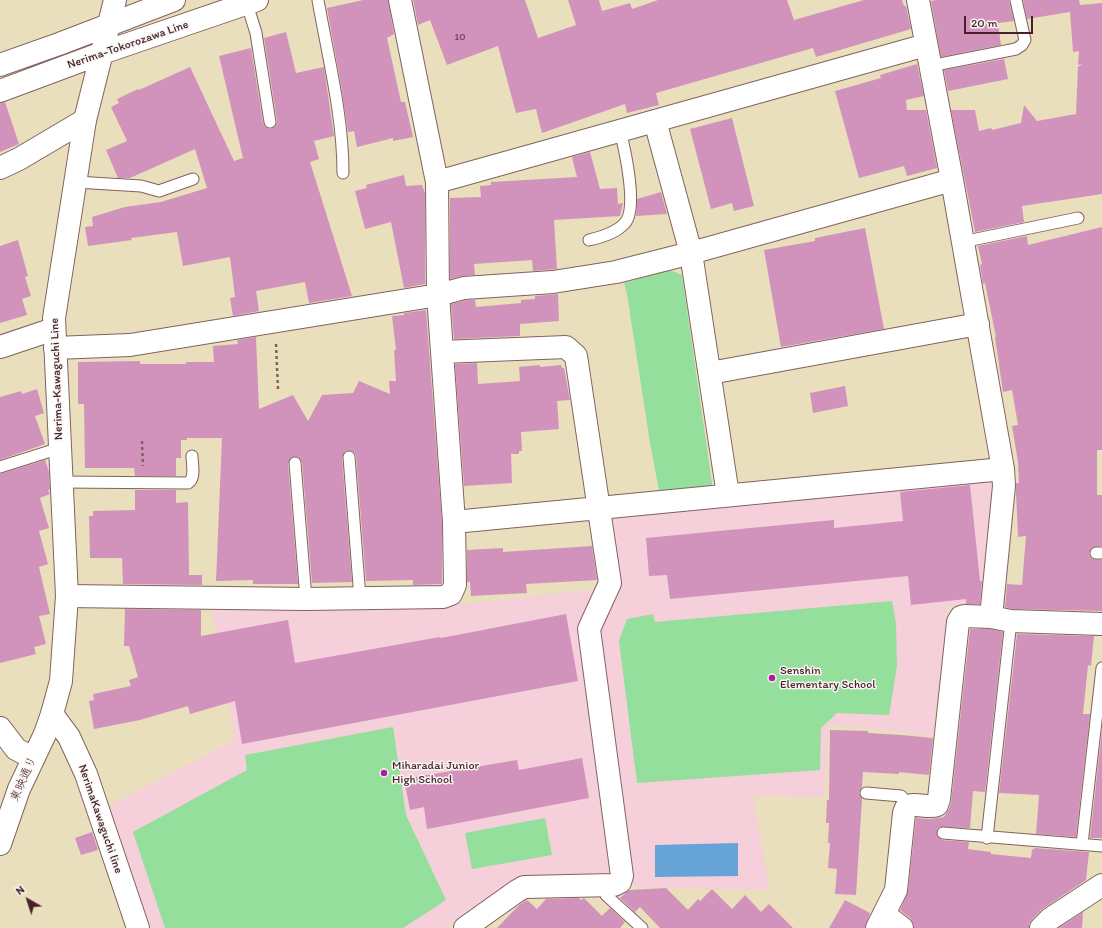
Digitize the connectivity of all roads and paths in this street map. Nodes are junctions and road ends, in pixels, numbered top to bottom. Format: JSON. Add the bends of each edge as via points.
{"nodes":[{"id":1,"x":115,"y":0,"type":"edge"},
{"id":2,"x":174,"y":0,"type":"edge"},
{"id":3,"x":318,"y":0,"type":"edge"},
{"id":4,"x":400,"y":0,"type":"edge"},
{"id":5,"x":918,"y":0,"type":"edge"},
{"id":6,"x":1016,"y":0,"type":"edge"},
{"id":7,"x":252,"y":2,"type":"edge"},
{"id":8,"x":110,"y":24,"type":"junction"},
{"id":9,"x":926,"y":45,"type":"junction"},
{"id":10,"x":102,"y":53,"type":"junction"},
{"id":11,"x":0,"y":65,"type":"edge"},
{"id":12,"x":930,"y":66,"type":"junction"},
{"id":13,"x":0,"y":91,"type":"edge"},
{"id":14,"x":85,"y":120,"type":"junction"},
{"id":15,"x":655,"y":121,"type":"junction"},
{"id":16,"x":270,"y":122,"type":"dead end"},
{"id":17,"x":620,"y":131,"type":"junction"},
{"id":18,"x":0,"y":168,"type":"edge"},
{"id":19,"x":343,"y":174,"type":"dead end"},
{"id":20,"x":193,"y":179,"type":"dead end"},
{"id":21,"x":952,"y":180,"type":"junction"},
{"id":22,"x":76,"y":182,"type":"junction"},
{"id":23,"x":437,"y":182,"type":"junction"},
{"id":24,"x":1078,"y":218,"type":"dead end"},
{"id":25,"x":589,"y":240,"type":"dead end"},
{"id":26,"x":962,"y":242,"type":"junction"},
{"id":27,"x":691,"y":253,"type":"junction"},
{"id":28,"x":438,"y":296,"type":"junction"},
{"id":29,"x":275,"y":321,"type":"junction"},
{"id":30,"x":978,"y":324,"type":"junction"},
{"id":31,"x":55,"y":338,"type":"junction"},
{"id":32,"x":0,"y":347,"type":"edge"},
{"id":33,"x":442,"y":352,"type":"junction"},
{"id":34,"x":710,"y":373,"type":"junction"},
{"id":35,"x":278,"y":389,"type":"dead end"},
{"id":36,"x":142,"y":441,"type":"dead end"},
{"id":37,"x":60,"y":448,"type":"junction"},
{"id":38,"x":192,"y":456,"type":"dead end"},
{"id":39,"x":349,"y":457,"type":"dead end"},
{"id":40,"x":295,"y":463,"type":"dead end"},
{"id":41,"x":0,"y":467,"type":"edge"},
{"id":42,"x":1003,"y":469,"type":"junction"},
{"id":43,"x":62,"y":482,"type":"junction"},
{"id":44,"x":144,"y":483,"type":"junction"},
{"id":45,"x":728,"y":496,"type":"junction"},
{"id":46,"x":600,"y":508,"type":"junction"},
{"id":47,"x":454,"y":522,"type":"junction"},
{"id":48,"x":67,"y":596,"type":"junction"},
{"id":49,"x":360,"y":598,"type":"junction"},
{"id":50,"x":306,"y":599,"type":"junction"},
{"id":51,"x":1001,"y":619,"type":"junction"},
{"id":52,"x":1102,"y":624,"type":"edge"},
{"id":53,"x":1102,"y":668,"type":"edge"},
{"id":54,"x":52,"y":714,"type":"junction"},
{"id":55,"x":0,"y":728,"type":"edge"},
{"id":56,"x":33,"y":758,"type":"junction"},
{"id":57,"x":866,"y":793,"type":"dead end"},
{"id":58,"x":909,"y":805,"type":"junction"},
{"id":59,"x":943,"y":833,"type":"dead end"},
{"id":60,"x":987,"y":838,"type":"junction"},
{"id":61,"x":0,"y":844,"type":"edge"},
{"id":62,"x":1082,"y":844,"type":"junction"},
{"id":63,"x":1102,"y":846,"type":"edge"},
{"id":64,"x":1102,"y":885,"type":"edge"},
{"id":65,"x":605,"y":886,"type":"junction"},
{"id":66,"x":880,"y":921,"type":"edge"},
{"id":67,"x":138,"y":928,"type":"edge"},
{"id":68,"x":465,"y":928,"type":"edge"},
{"id":69,"x":642,"y":928,"type":"edge"},
{"id":70,"x":902,"y":928,"type":"edge"},
{"id":71,"x":1041,"y":928,"type":"edge"}],
"edges":[{"from":1,"to":8,"type":"street","name":"Nerima-Kawaguchi Line"},
{"from":2,"to":8,"type":"street","name":"Nerima-Tokorozawa Line"},
{"from":3,"to":19,"type":"lane","via":[[340,122]]},
{"from":4,"to":23,"type":"street"},
{"from":5,"to":9,"type":"street"},
{"from":6,"to":12,"type":"lane","via":[[1025,40],[1022,45],[1016,49]]},
{"from":7,"to":10,"type":"street","name":"Nerima-Tokorozawa Line"},
{"from":7,"to":16,"type":"lane"},
{"from":8,"to":10,"type":"street","name":"Nerima-Kawaguchi Line"},
{"from":8,"to":11,"type":"street","name":"Nerima-Tokorozawa Line"},
{"from":9,"to":12,"type":"street"},
{"from":9,"to":15,"type":"street"},
{"from":10,"to":13,"type":"street","name":"Nerima-Tokorozawa Line"},
{"from":10,"to":14,"type":"street","name":"Nerima-Kawaguchi Line"},
{"from":12,"to":21,"type":"street"},
{"from":14,"to":18,"type":"street"},
{"from":14,"to":22,"type":"street","name":"Nerima-Kawaguchi Line"},
{"from":15,"to":17,"type":"street"},
{"from":15,"to":27,"type":"street"},
{"from":17,"to":23,"type":"street"},
{"from":17,"to":25,"type":"lane","via":[[631,201],[630,215],[626,223],[616,231]]},
{"from":20,"to":22,"type":"lane","via":[[159,191],[141,186]]},
{"from":21,"to":26,"type":"street"},
{"from":21,"to":27,"type":"street"},
{"from":22,"to":31,"type":"street","name":"Nerima-Kawaguchi Line","via":[[54,318]]},
{"from":23,"to":28,"type":"street"},
{"from":24,"to":26,"type":"lane"},
{"from":26,"to":30,"type":"street"},
{"from":27,"to":28,"type":"street","via":[[616,272],[553,282],[464,288]]},
{"from":27,"to":34,"type":"street"},
{"from":28,"to":29,"type":"street"},
{"from":28,"to":33,"type":"street"},
{"from":29,"to":31,"type":"street","via":[[130,345]]},
{"from":29,"to":35,"type":"path"},
{"from":30,"to":34,"type":"street"},
{"from":30,"to":42,"type":"street"},
{"from":31,"to":32,"type":"street"},
{"from":31,"to":37,"type":"street","name":"Nerima-Kawaguchi Line"},
{"from":33,"to":46,"type":"street","via":[[566,347],[576,356]]},
{"from":33,"to":47,"type":"street"},
{"from":34,"to":45,"type":"street"},
{"from":36,"to":44,"type":"path"},
{"from":37,"to":41,"type":"lane"},
{"from":37,"to":43,"type":"street","name":"Nerima-Kawaguchi Line"},
{"from":38,"to":44,"type":"lane","via":[[193,476],[188,483]]},
{"from":39,"to":49,"type":"lane"},
{"from":40,"to":50,"type":"lane"},
{"from":42,"to":45,"type":"street"},
{"from":42,"to":51,"type":"street"},
{"from":43,"to":44,"type":"lane"},
{"from":43,"to":48,"type":"street","name":"Nerima-Kawaguchi Line"},
{"from":45,"to":46,"type":"street"},
{"from":46,"to":47,"type":"street"},
{"from":46,"to":65,"type":"street","via":[[610,583],[589,629],[622,876],[620,882]]},
{"from":47,"to":49,"type":"street","via":[[455,585],[451,594],[443,598]]},
{"from":48,"to":50,"type":"street"},
{"from":48,"to":54,"type":"street","name":"Nerima-Kawaguchi Line","via":[[61,682]]},
{"from":49,"to":50,"type":"street"},
{"from":51,"to":52,"type":"street"},
{"from":51,"to":58,"type":"street","via":[[965,616],[958,622],[939,800],[937,805],[932,807]]},
{"from":51,"to":60,"type":"lane"},
{"from":53,"to":62,"type":"lane"},
{"from":54,"to":56,"type":"street","name":"東映通り"},
{"from":54,"to":67,"type":"street","name":"NerimaKawaguchi line","via":[[69,737],[86,774]]},
{"from":55,"to":56,"type":"street","via":[[16,749]]},
{"from":56,"to":61,"type":"street","name":"東映通り","via":[[12,805]]},
{"from":57,"to":58,"type":"lane","via":[[902,796]]},
{"from":58,"to":66,"type":"street","via":[[904,813],[896,890]]},
{"from":59,"to":60,"type":"lane"},
{"from":60,"to":62,"type":"lane"},
{"from":62,"to":63,"type":"lane"},
{"from":64,"to":71,"type":"street","via":[[1050,919]]},
{"from":65,"to":68,"type":"street","via":[[524,887]]},
{"from":65,"to":69,"type":"lane","via":[[606,895]]},
{"from":66,"to":70,"type":"street"}]}
